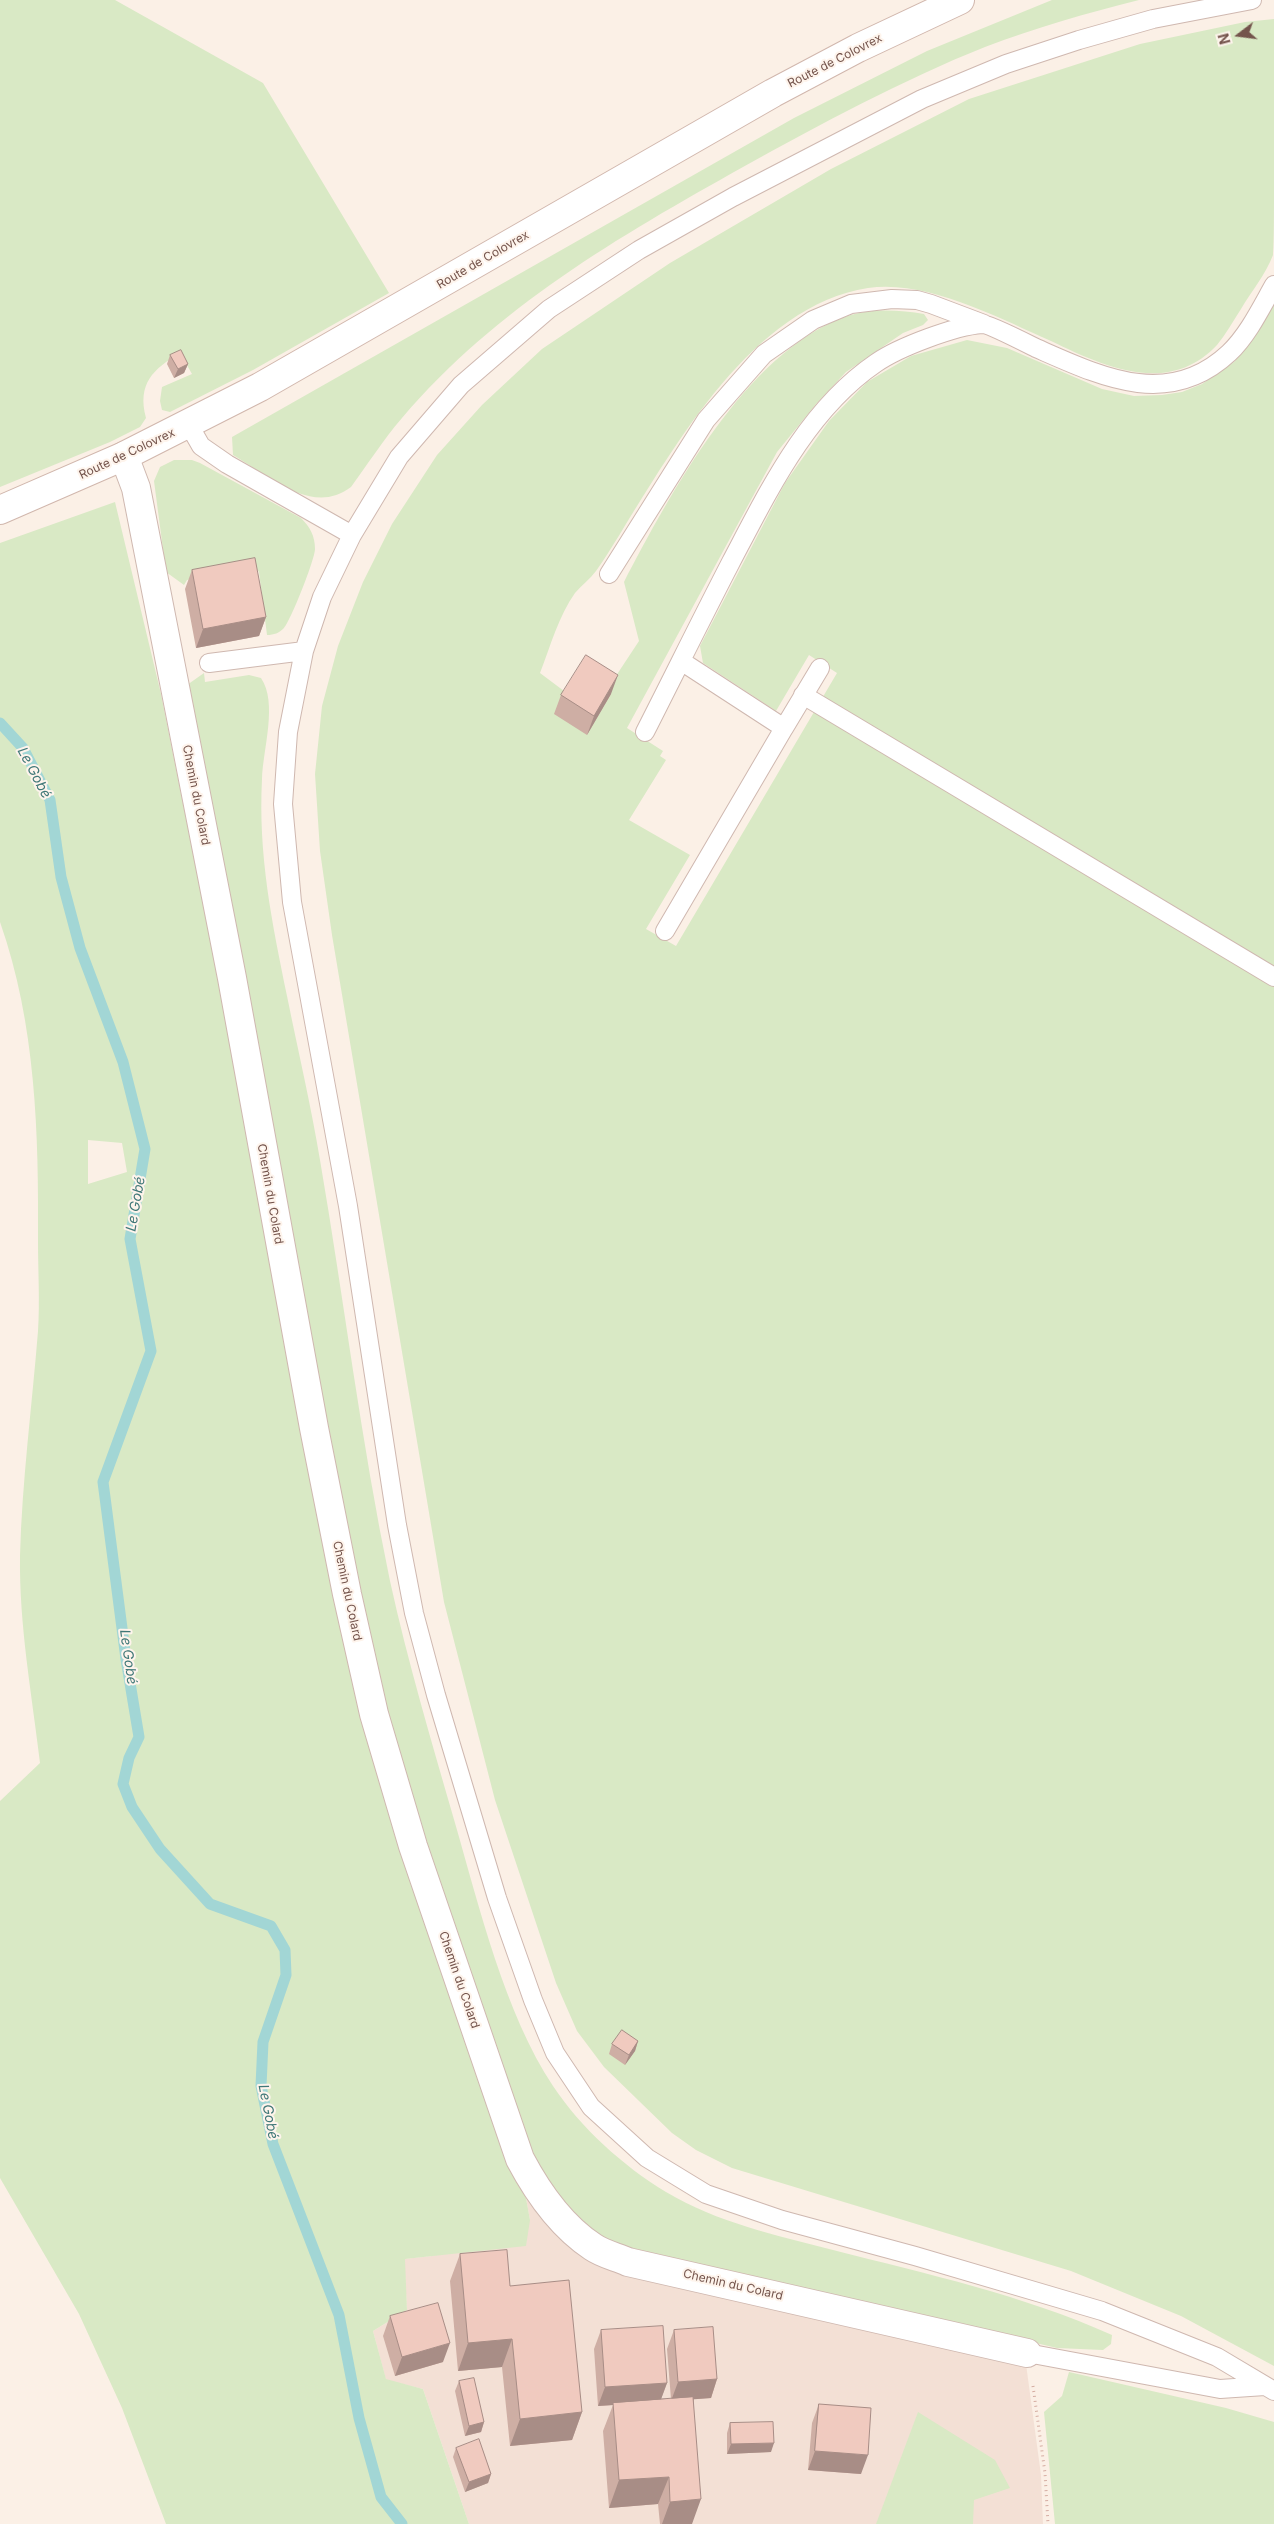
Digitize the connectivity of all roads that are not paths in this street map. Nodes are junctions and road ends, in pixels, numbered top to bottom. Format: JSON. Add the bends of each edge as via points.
{"nodes":[{"id":1,"x":960,"y":0,"type":"edge"},
{"id":2,"x":1252,"y":0,"type":"edge"},
{"id":3,"x":1274,"y":285,"type":"edge"},
{"id":4,"x":984,"y":324,"type":"junction"},
{"id":5,"x":188,"y":425,"type":"junction"},
{"id":6,"x":124,"y":456,"type":"junction"},
{"id":7,"x":0,"y":510,"type":"edge"},
{"id":8,"x":352,"y":535,"type":"junction"},
{"id":9,"x":609,"y":574,"type":"dead end"},
{"id":10,"x":304,"y":652,"type":"junction"},
{"id":11,"x":681,"y":661,"type":"junction"},
{"id":12,"x":209,"y":662,"type":"dead end"},
{"id":13,"x":820,"y":668,"type":"dead end"},
{"id":14,"x":803,"y":695,"type":"junction"},
{"id":15,"x":784,"y":728,"type":"junction"},
{"id":16,"x":645,"y":732,"type":"dead end"},
{"id":17,"x":665,"y":931,"type":"dead end"},
{"id":18,"x":1274,"y":977,"type":"edge"},
{"id":19,"x":1027,"y":2353,"type":"joint"},
{"id":20,"x":1270,"y":2389,"type":"edge"}],
"edges":[{"from":1,"to":5,"type":"street","name":"Route de Colovrex","via":[[773,93],[344,340]]},
{"from":2,"to":8,"type":"lane","via":[[1153,19],[1006,64],[922,99],[824,148],[639,250],[549,309],[461,385],[399,458]]},
{"from":3,"to":4,"type":"lane","via":[[1249,328],[1230,352],[1212,367],[1190,378],[1168,383],[1125,382],[1096,374]]},
{"from":4,"to":9,"type":"lane","via":[[917,300],[892,299],[852,304],[813,320],[764,354],[706,420]]},
{"from":4,"to":11,"type":"lane","via":[[900,349],[856,378],[835,399],[778,473]]},
{"from":5,"to":6,"type":"street","name":"Route de Colovrex"},
{"from":5,"to":8,"type":"lane","via":[[201,446],[227,464]]},
{"from":6,"to":7,"type":"street","name":"Route de Colovrex"},
{"from":6,"to":19,"type":"street","name":"Chemin du Colard","via":[[138,497],[232,978],[314,1428],[374,1714],[413,1846],[520,2159],[535,2187],[563,2221],[594,2248],[628,2262]]},
{"from":8,"to":10,"type":"lane","via":[[322,597]]},
{"from":10,"to":12,"type":"lane"},
{"from":10,"to":20,"type":"lane","via":[[288,732],[283,804],[292,902],[348,1206],[397,1525],[414,1613],[441,1713],[497,1898],[555,2053],[591,2107],[647,2158],[706,2194],[782,2220],[1102,2311],[1217,2357]]},
{"from":11,"to":15,"type":"lane"},
{"from":11,"to":16,"type":"lane"},
{"from":13,"to":14,"type":"lane"},
{"from":14,"to":15,"type":"lane"},
{"from":14,"to":18,"type":"lane"},
{"from":15,"to":17,"type":"lane"},
{"from":19,"to":20,"type":"lane","via":[[1220,2388]]}]}
